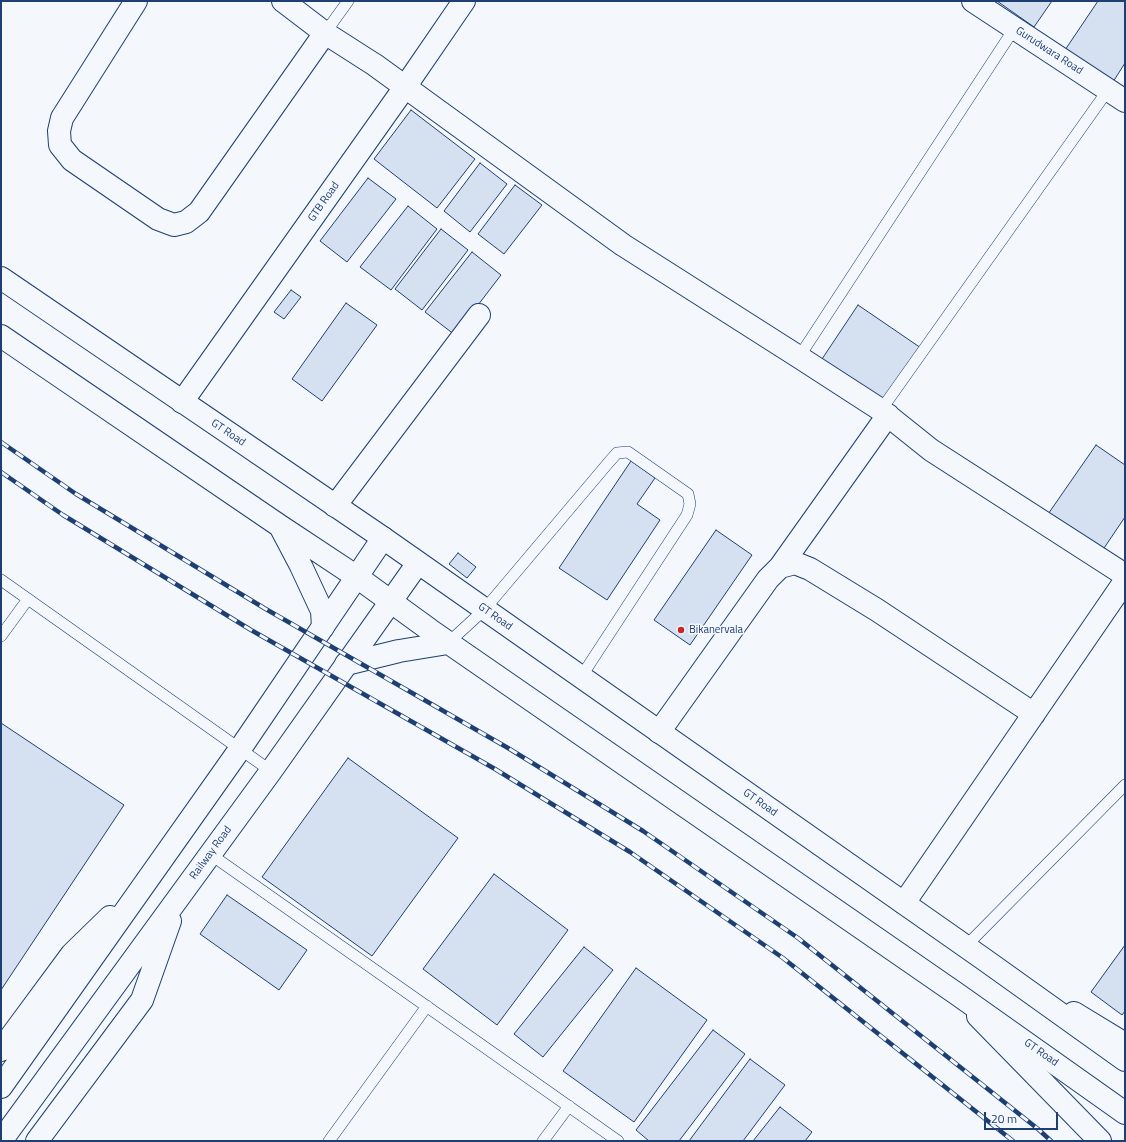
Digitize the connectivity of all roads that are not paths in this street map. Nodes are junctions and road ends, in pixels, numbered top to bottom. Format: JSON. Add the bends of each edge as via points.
{"nodes":[{"id":1,"x":136,"y":1,"type":"edge"},
{"id":2,"x":283,"y":1,"type":"edge"},
{"id":3,"x":348,"y":1,"type":"edge"},
{"id":4,"x":464,"y":1,"type":"edge"},
{"id":5,"x":973,"y":1,"type":"edge"},
{"id":6,"x":1014,"y":29,"type":"junction"},
{"id":7,"x":325,"y":33,"type":"junction"},
{"id":8,"x":405,"y":87,"type":"junction"},
{"id":9,"x":1116,"y":95,"type":"edge"},
{"id":10,"x":1,"y":278,"type":"edge"},
{"id":11,"x":479,"y":315,"type":"dead end"},
{"id":12,"x":1,"y":336,"type":"edge"},
{"id":13,"x":799,"y":357,"type":"junction"},
{"id":14,"x":182,"y":402,"type":"junction"},
{"id":15,"x":884,"y":413,"type":"junction"},
{"id":16,"x":335,"y":506,"type":"junction"},
{"id":17,"x":280,"y":526,"type":"junction"},
{"id":18,"x":383,"y":538,"type":"junction"},
{"id":19,"x":418,"y":563,"type":"junction"},
{"id":20,"x":780,"y":567,"type":"junction"},
{"id":21,"x":1125,"y":575,"type":"edge"},
{"id":22,"x":357,"y":577,"type":"junction"},
{"id":23,"x":1,"y":580,"type":"edge"},
{"id":24,"x":1122,"y":592,"type":"edge"},
{"id":25,"x":28,"y":599,"type":"junction"},
{"id":26,"x":391,"y":601,"type":"junction"},
{"id":27,"x":484,"y":610,"type":"junction"},
{"id":28,"x":323,"y":627,"type":"junction"},
{"id":29,"x":1,"y":636,"type":"edge"},
{"id":30,"x":448,"y":643,"type":"junction"},
{"id":31,"x":346,"y":664,"type":"junction"},
{"id":32,"x":581,"y":677,"type":"junction"},
{"id":33,"x":1034,"y":714,"type":"junction"},
{"id":34,"x":659,"y":732,"type":"junction"},
{"id":35,"x":240,"y":749,"type":"junction"},
{"id":36,"x":271,"y":771,"type":"junction"},
{"id":37,"x":1125,"y":786,"type":"edge"},
{"id":38,"x":210,"y":854,"type":"junction"},
{"id":39,"x":149,"y":879,"type":"junction"},
{"id":40,"x":179,"y":897,"type":"junction"},
{"id":41,"x":904,"y":903,"type":"junction"},
{"id":42,"x":966,"y":946,"type":"junction"},
{"id":43,"x":985,"y":960,"type":"junction"},
{"id":44,"x":957,"y":994,"type":"junction"},
{"id":45,"x":427,"y":1006,"type":"junction"},
{"id":46,"x":1125,"y":1044,"type":"edge"},
{"id":47,"x":1,"y":1050,"type":"edge"},
{"id":48,"x":1125,"y":1060,"type":"edge"},
{"id":49,"x":1,"y":1087,"type":"edge"},
{"id":50,"x":568,"y":1106,"type":"junction"},
{"id":51,"x":1125,"y":1113,"type":"edge"},
{"id":52,"x":1,"y":1141,"type":"edge"},
{"id":53,"x":37,"y":1141,"type":"edge"},
{"id":54,"x":329,"y":1141,"type":"edge"},
{"id":55,"x":543,"y":1141,"type":"edge"},
{"id":56,"x":618,"y":1141,"type":"edge"},
{"id":57,"x":1100,"y":1141,"type":"edge"}],
"edges":[{"from":1,"to":7,"type":"main road","via":[[62,118],[59,131],[60,145],[72,160],[158,219],[174,225],[186,222],[199,212]]},
{"from":2,"to":7,"type":"main road"},
{"from":3,"to":7,"type":"lane"},
{"from":4,"to":8,"type":"main road","name":"GTB Road"},
{"from":5,"to":6,"type":"main road","name":"Gurudwara Road"},
{"from":6,"to":9,"type":"main road","name":"Gurudwara Road"},
{"from":6,"to":13,"type":"lane"},
{"from":7,"to":8,"type":"main road"},
{"from":8,"to":13,"type":"main road","via":[[623,245]]},
{"from":8,"to":14,"type":"main road","name":"GTB Road"},
{"from":9,"to":15,"type":"lane"},
{"from":10,"to":14,"type":"main road","name":"GT Road"},
{"from":11,"to":16,"type":"main road"},
{"from":12,"to":17,"type":"main road","name":"GT Road"},
{"from":13,"to":15,"type":"main road"},
{"from":14,"to":16,"type":"main road","name":"GT Road"},
{"from":15,"to":20,"type":"main road"},
{"from":15,"to":21,"type":"main road","via":[[931,450]]},
{"from":16,"to":18,"type":"main road","name":"GT Road"},
{"from":17,"to":22,"type":"main road","name":"GT Road"},
{"from":17,"to":28,"type":"main road","via":[[322,611]]},
{"from":18,"to":19,"type":"main road","name":"GT Road"},
{"from":18,"to":22,"type":"main road"},
{"from":19,"to":26,"type":"main road","name":"Railway Road"},
{"from":19,"to":27,"type":"main road","name":"GT Road"},
{"from":20,"to":33,"type":"main road","via":[[795,563],[810,569]]},
{"from":20,"to":34,"type":"main road","via":[[768,578]]},
{"from":22,"to":26,"type":"main road","name":"GT Road"},
{"from":22,"to":28,"type":"main road"},
{"from":23,"to":25,"type":"lane"},
{"from":24,"to":33,"type":"main road"},
{"from":25,"to":29,"type":"lane"},
{"from":25,"to":35,"type":"lane"},
{"from":26,"to":30,"type":"main road","name":"GT Road"},
{"from":26,"to":31,"type":"main road","name":"Railway Road"},
{"from":27,"to":30,"type":"lane"},
{"from":27,"to":32,"type":"main road","name":"GT Road"},
{"from":27,"to":32,"type":"lane","via":[[617,453],[628,452],[688,494],[690,504],[687,515]]},
{"from":28,"to":35,"type":"main road"},
{"from":30,"to":31,"type":"main road"},
{"from":30,"to":44,"type":"main road","name":"GT Road"},
{"from":31,"to":36,"type":"main road","name":"Railway Road"},
{"from":32,"to":34,"type":"main road","name":"GT Road"},
{"from":33,"to":41,"type":"main road"},
{"from":34,"to":41,"type":"main road","name":"GT Road"},
{"from":35,"to":36,"type":"lane"},
{"from":35,"to":39,"type":"main road"},
{"from":36,"to":38,"type":"main road","name":"Railway Road"},
{"from":37,"to":42,"type":"lane"},
{"from":38,"to":40,"type":"main road","name":"Railway Road"},
{"from":38,"to":45,"type":"lane"},
{"from":39,"to":47,"type":"main road","via":[[72,954]]},
{"from":39,"to":49,"type":"main road"},
{"from":40,"to":52,"type":"main road","name":"Railway Road"},
{"from":40,"to":53,"type":"main road","via":[[142,1000]]},
{"from":41,"to":42,"type":"main road","name":"GT Road"},
{"from":42,"to":43,"type":"main road","name":"GT Road"},
{"from":43,"to":46,"type":"main road","name":"GT Road"},
{"from":43,"to":48,"type":"main road","name":"GT Road"},
{"from":44,"to":51,"type":"main road","name":"GT Road"},
{"from":44,"to":57,"type":"main road","name":"GT Road"},
{"from":45,"to":50,"type":"lane"},
{"from":45,"to":54,"type":"lane"},
{"from":50,"to":55,"type":"lane"},
{"from":50,"to":56,"type":"lane"}]}
